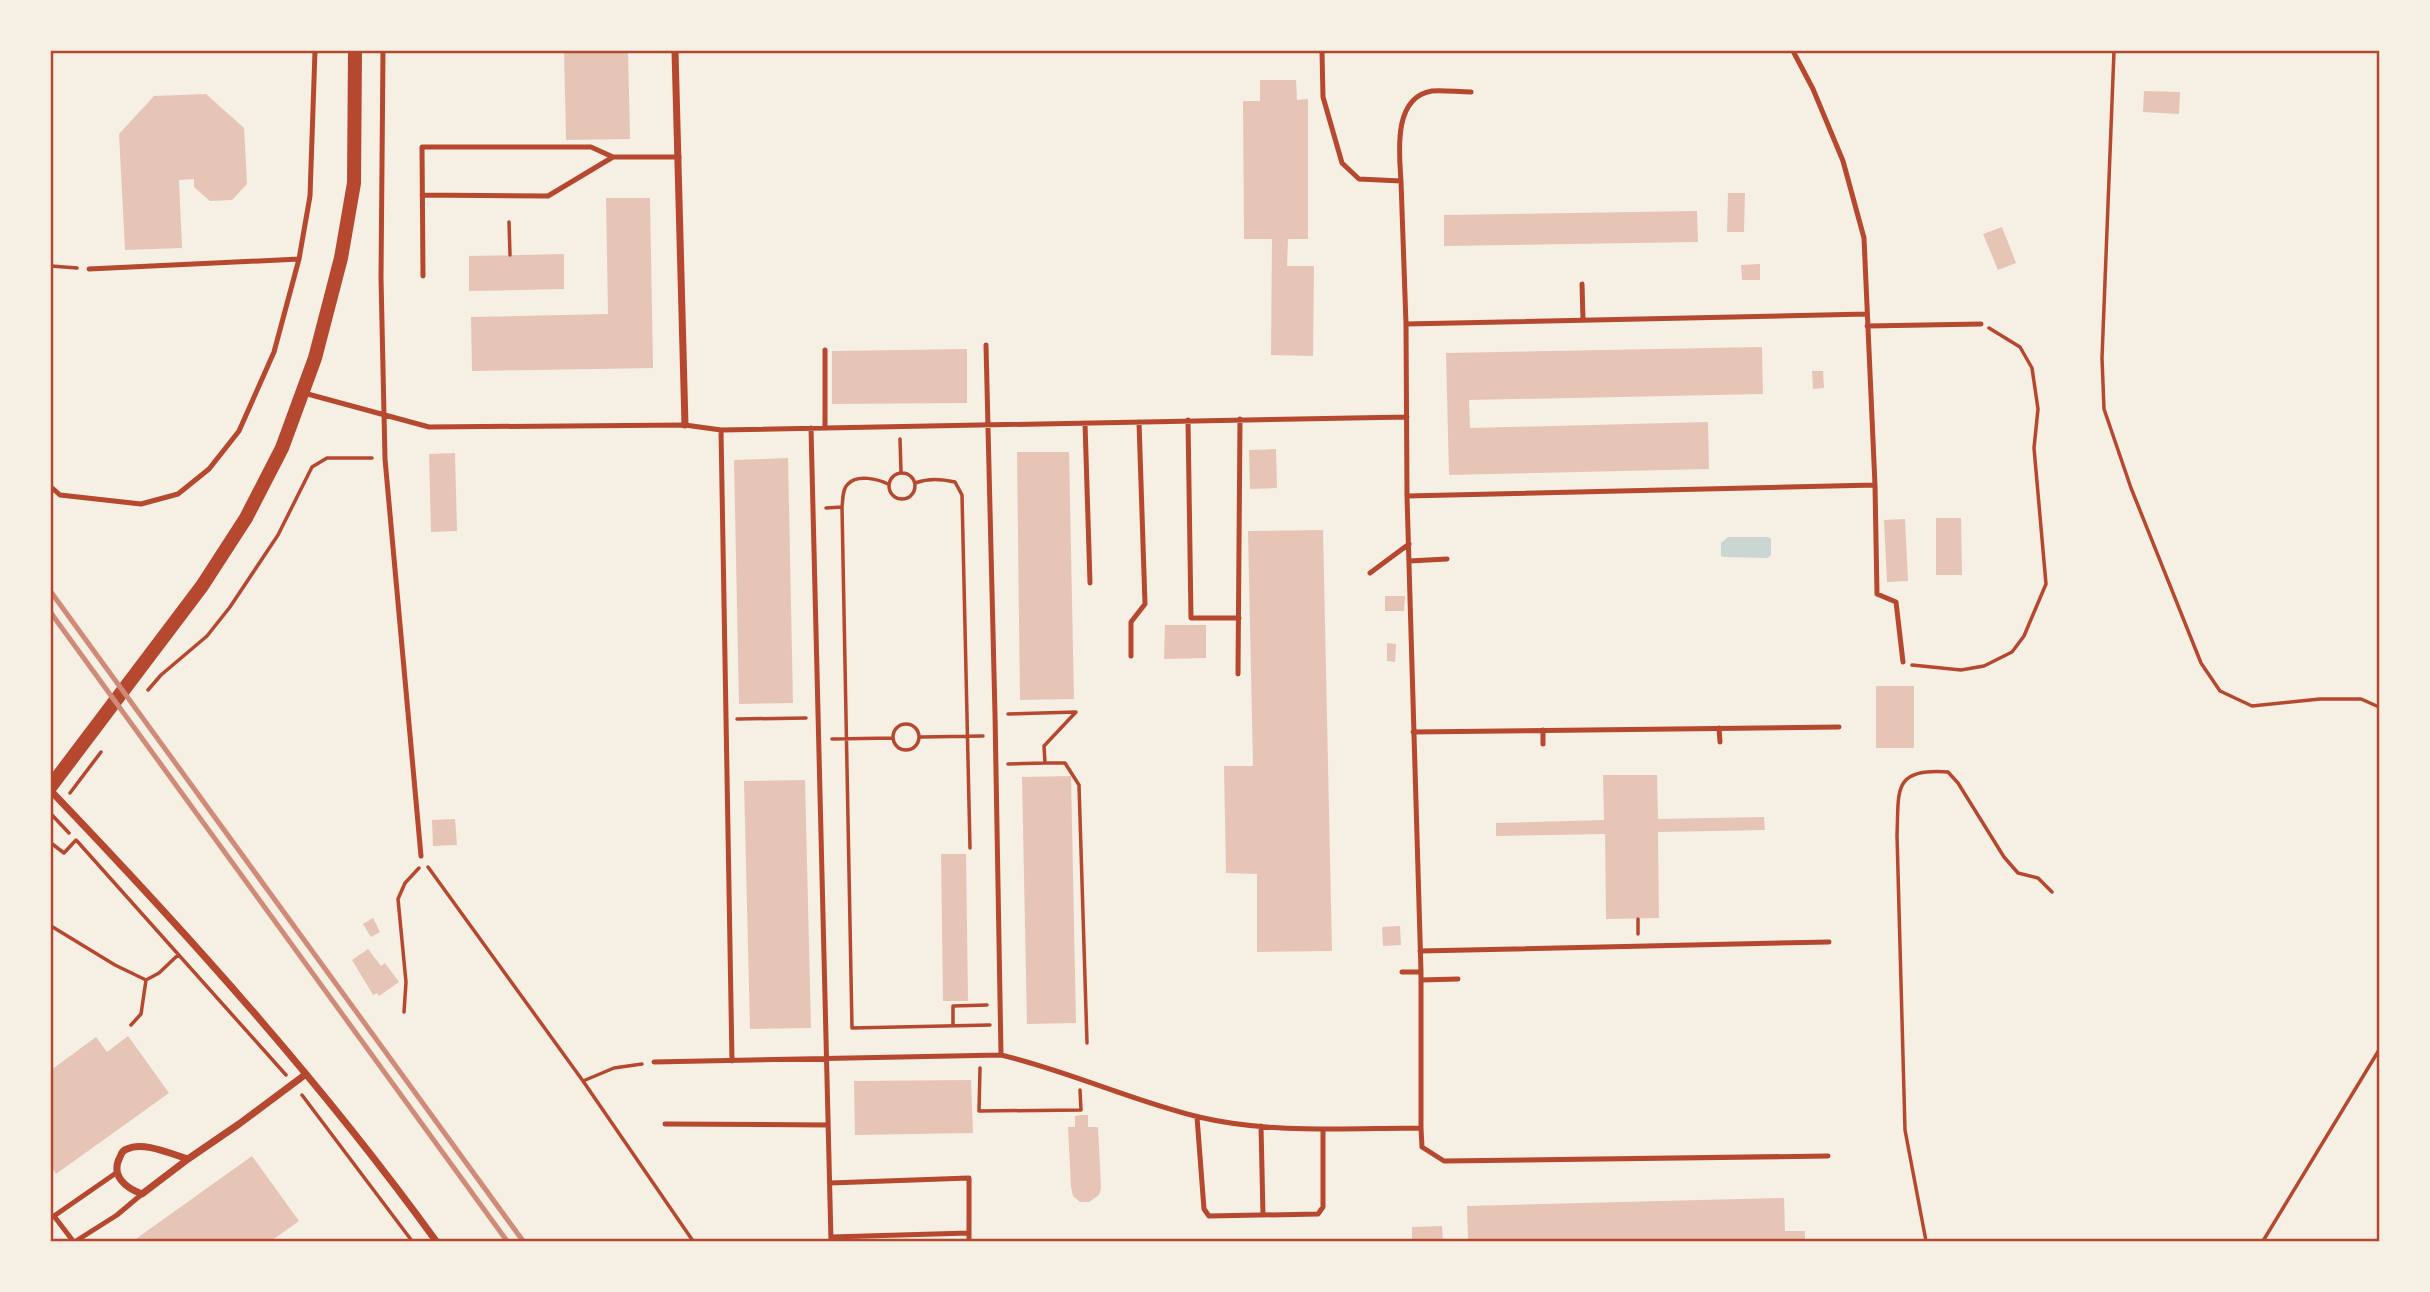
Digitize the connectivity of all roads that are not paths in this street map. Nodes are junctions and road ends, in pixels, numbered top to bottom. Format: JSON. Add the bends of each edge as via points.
{"nodes":[{"id":1,"x":315,"y":51,"type":"edge"},
{"id":2,"x":355,"y":51,"type":"edge"},
{"id":3,"x":383,"y":51,"type":"edge"},
{"id":4,"x":675,"y":51,"type":"edge"},
{"id":5,"x":1322,"y":51,"type":"edge"},
{"id":6,"x":1793,"y":51,"type":"edge"},
{"id":7,"x":1471,"y":92,"type":"dead end"},
{"id":8,"x":613,"y":157,"type":"junction"},
{"id":9,"x":679,"y":157,"type":"junction"},
{"id":10,"x":1401,"y":181,"type":"junction"},
{"id":11,"x":422,"y":195,"type":"junction"},
{"id":12,"x":299,"y":259,"type":"junction"},
{"id":13,"x":89,"y":269,"type":"road end"},
{"id":14,"x":424,"y":276,"type":"dead end"},
{"id":15,"x":1582,"y":284,"type":"dead end"},
{"id":16,"x":1867,"y":314,"type":"junction"},
{"id":17,"x":1583,"y":320,"type":"junction"},
{"id":18,"x":1406,"y":324,"type":"junction"},
{"id":19,"x":1981,"y":324,"type":"road end"},
{"id":20,"x":1867,"y":326,"type":"junction"},
{"id":21,"x":986,"y":345,"type":"dead end"},
{"id":22,"x":825,"y":349,"type":"dead end"},
{"id":23,"x":304,"y":393,"type":"junction"},
{"id":24,"x":383,"y":414,"type":"junction"},
{"id":25,"x":1407,"y":417,"type":"junction"},
{"id":26,"x":1240,"y":419,"type":"junction"},
{"id":27,"x":1188,"y":420,"type":"junction"},
{"id":28,"x":1139,"y":422,"type":"junction"},
{"id":29,"x":1085,"y":423,"type":"junction"},
{"id":30,"x":685,"y":425,"type":"junction"},
{"id":31,"x":987,"y":425,"type":"junction"},
{"id":32,"x":811,"y":428,"type":"junction"},
{"id":33,"x":825,"y":428,"type":"junction"},
{"id":34,"x":721,"y":430,"type":"junction"},
{"id":35,"x":1875,"y":485,"type":"junction"},
{"id":36,"x":51,"y":487,"type":"edge"},
{"id":37,"x":1407,"y":496,"type":"junction"},
{"id":38,"x":1409,"y":544,"type":"junction"},
{"id":39,"x":1447,"y":559,"type":"dead end"},
{"id":40,"x":1409,"y":561,"type":"junction"},
{"id":41,"x":1370,"y":573,"type":"dead end"},
{"id":42,"x":1090,"y":583,"type":"dead end"},
{"id":43,"x":1239,"y":618,"type":"junction"},
{"id":44,"x":1131,"y":656,"type":"dead end"},
{"id":45,"x":1903,"y":662,"type":"road end"},
{"id":46,"x":1238,"y":674,"type":"dead end"},
{"id":47,"x":1839,"y":727,"type":"dead end"},
{"id":48,"x":1719,"y":728,"type":"junction"},
{"id":49,"x":1543,"y":730,"type":"junction"},
{"id":50,"x":1413,"y":732,"type":"junction"},
{"id":51,"x":1720,"y":742,"type":"dead end"},
{"id":52,"x":1544,"y":744,"type":"dead end"},
{"id":53,"x":51,"y":789,"type":"edge"},
{"id":54,"x":421,"y":856,"type":"dead end"},
{"id":55,"x":1720,"y":936,"type":"dead end"},
{"id":56,"x":1546,"y":940,"type":"dead end"},
{"id":57,"x":1829,"y":942,"type":"dead end"},
{"id":58,"x":1720,"y":944,"type":"junction"},
{"id":59,"x":1546,"y":949,"type":"junction"},
{"id":60,"x":1420,"y":951,"type":"junction"},
{"id":61,"x":1402,"y":972,"type":"dead end"},
{"id":62,"x":1421,"y":972,"type":"junction"},
{"id":63,"x":1458,"y":979,"type":"dead end"},
{"id":64,"x":1421,"y":980,"type":"junction"},
{"id":65,"x":1001,"y":1055,"type":"junction"},
{"id":66,"x":828,"y":1059,"type":"junction"},
{"id":67,"x":732,"y":1061,"type":"junction"},
{"id":68,"x":654,"y":1062,"type":"road end"},
{"id":69,"x":306,"y":1074,"type":"junction"},
{"id":70,"x":1197,"y":1116,"type":"junction"},
{"id":71,"x":665,"y":1124,"type":"dead end"},
{"id":72,"x":828,"y":1125,"type":"junction"},
{"id":73,"x":1261,"y":1126,"type":"junction"},
{"id":74,"x":1421,"y":1128,"type":"junction"},
{"id":75,"x":1322,"y":1129,"type":"junction"},
{"id":76,"x":1828,"y":1156,"type":"dead end"},
{"id":77,"x":188,"y":1159,"type":"junction"},
{"id":78,"x":116,"y":1174,"type":"junction"},
{"id":79,"x":830,"y":1183,"type":"junction"},
{"id":80,"x":142,"y":1194,"type":"junction"},
{"id":81,"x":1264,"y":1214,"type":"junction"},
{"id":82,"x":970,"y":1233,"type":"junction"},
{"id":83,"x":831,"y":1239,"type":"edge"},
{"id":84,"x":75,"y":1241,"type":"edge"},
{"id":85,"x":436,"y":1241,"type":"edge"},
{"id":86,"x":970,"y":1241,"type":"edge"}],
"edges":[{"from":1,"to":12,"type":"lane","via":[[310,196]]},
{"from":2,"to":23,"type":"main road","via":[[354,183],[327,317]]},
{"from":3,"to":24,"type":"lane"},
{"from":4,"to":9,"type":"street"},
{"from":5,"to":10,"type":"lane","via":[[1323,97],[1342,163],[1359,179]]},
{"from":6,"to":16,"type":"lane","via":[[1843,161],[1864,238]]},
{"from":7,"to":10,"type":"lane","via":[[1432,91],[1411,104],[1402,126]]},
{"from":8,"to":9,"type":"lane"},
{"from":8,"to":11,"type":"lane","via":[[548,196]]},
{"from":8,"to":11,"type":"lane","via":[[591,146],[422,147]]},
{"from":9,"to":30,"type":"street"},
{"from":10,"to":18,"type":"lane"},
{"from":11,"to":14,"type":"lane"},
{"from":12,"to":13,"type":"lane"},
{"from":12,"to":36,"type":"lane","via":[[274,352],[239,431],[209,469],[178,494],[141,504],[60,495]]},
{"from":15,"to":17,"type":"lane"},
{"from":16,"to":17,"type":"lane"},
{"from":16,"to":20,"type":"lane"},
{"from":17,"to":18,"type":"lane"},
{"from":18,"to":25,"type":"lane"},
{"from":19,"to":20,"type":"lane"},
{"from":20,"to":35,"type":"lane"},
{"from":21,"to":31,"type":"lane"},
{"from":22,"to":33,"type":"lane"},
{"from":23,"to":24,"type":"lane"},
{"from":23,"to":53,"type":"main road","via":[[246,518],[202,586]]},
{"from":24,"to":30,"type":"lane","via":[[429,427]]},
{"from":24,"to":54,"type":"lane"},
{"from":25,"to":26,"type":"lane"},
{"from":25,"to":37,"type":"lane"},
{"from":26,"to":27,"type":"lane"},
{"from":26,"to":43,"type":"lane"},
{"from":27,"to":28,"type":"lane"},
{"from":27,"to":43,"type":"lane","via":[[1191,618]]},
{"from":28,"to":29,"type":"lane"},
{"from":28,"to":44,"type":"lane","via":[[1145,604],[1131,622]]},
{"from":29,"to":31,"type":"lane"},
{"from":29,"to":42,"type":"lane"},
{"from":30,"to":34,"type":"lane"},
{"from":31,"to":33,"type":"lane"},
{"from":31,"to":65,"type":"lane"},
{"from":32,"to":33,"type":"lane"},
{"from":32,"to":34,"type":"lane"},
{"from":32,"to":66,"type":"lane"},
{"from":34,"to":67,"type":"lane"},
{"from":35,"to":37,"type":"lane"},
{"from":35,"to":45,"type":"lane","via":[[1877,594],[1896,602]]},
{"from":37,"to":38,"type":"lane"},
{"from":38,"to":40,"type":"lane"},
{"from":38,"to":41,"type":"lane"},
{"from":39,"to":40,"type":"lane"},
{"from":40,"to":50,"type":"lane"},
{"from":43,"to":46,"type":"lane"},
{"from":47,"to":48,"type":"lane"},
{"from":48,"to":49,"type":"lane"},
{"from":48,"to":51,"type":"lane"},
{"from":49,"to":50,"type":"lane"},
{"from":49,"to":52,"type":"lane"},
{"from":50,"to":60,"type":"lane"},
{"from":53,"to":69,"type":"street"},
{"from":55,"to":58,"type":"lane"},
{"from":56,"to":59,"type":"lane"},
{"from":57,"to":58,"type":"lane"},
{"from":58,"to":59,"type":"lane"},
{"from":59,"to":60,"type":"lane"},
{"from":60,"to":62,"type":"lane"},
{"from":61,"to":62,"type":"lane"},
{"from":62,"to":64,"type":"lane"},
{"from":63,"to":64,"type":"lane"},
{"from":64,"to":74,"type":"lane"},
{"from":65,"to":66,"type":"lane"},
{"from":65,"to":70,"type":"lane"},
{"from":66,"to":67,"type":"lane"},
{"from":66,"to":72,"type":"lane"},
{"from":67,"to":68,"type":"lane"},
{"from":69,"to":77,"type":"street"},
{"from":69,"to":85,"type":"street"},
{"from":70,"to":73,"type":"lane"},
{"from":70,"to":81,"type":"lane","via":[[1204,1209],[1209,1216]]},
{"from":71,"to":72,"type":"lane"},
{"from":72,"to":79,"type":"lane"},
{"from":73,"to":75,"type":"lane"},
{"from":73,"to":81,"type":"lane"},
{"from":74,"to":75,"type":"lane"},
{"from":74,"to":76,"type":"lane","via":[[1422,1147],[1444,1161]]},
{"from":75,"to":81,"type":"lane","via":[[1323,1207],[1318,1214]]},
{"from":77,"to":78,"type":"street","via":[[128,1148],[121,1153]]},
{"from":77,"to":80,"type":"street"},
{"from":78,"to":80,"type":"street"},
{"from":78,"to":84,"type":"lane","via":[[54,1216]]},
{"from":79,"to":82,"type":"lane","via":[[969,1178]]},
{"from":79,"to":83,"type":"lane"},
{"from":80,"to":84,"type":"lane"},
{"from":82,"to":83,"type":"lane"},
{"from":82,"to":86,"type":"lane"}]}
